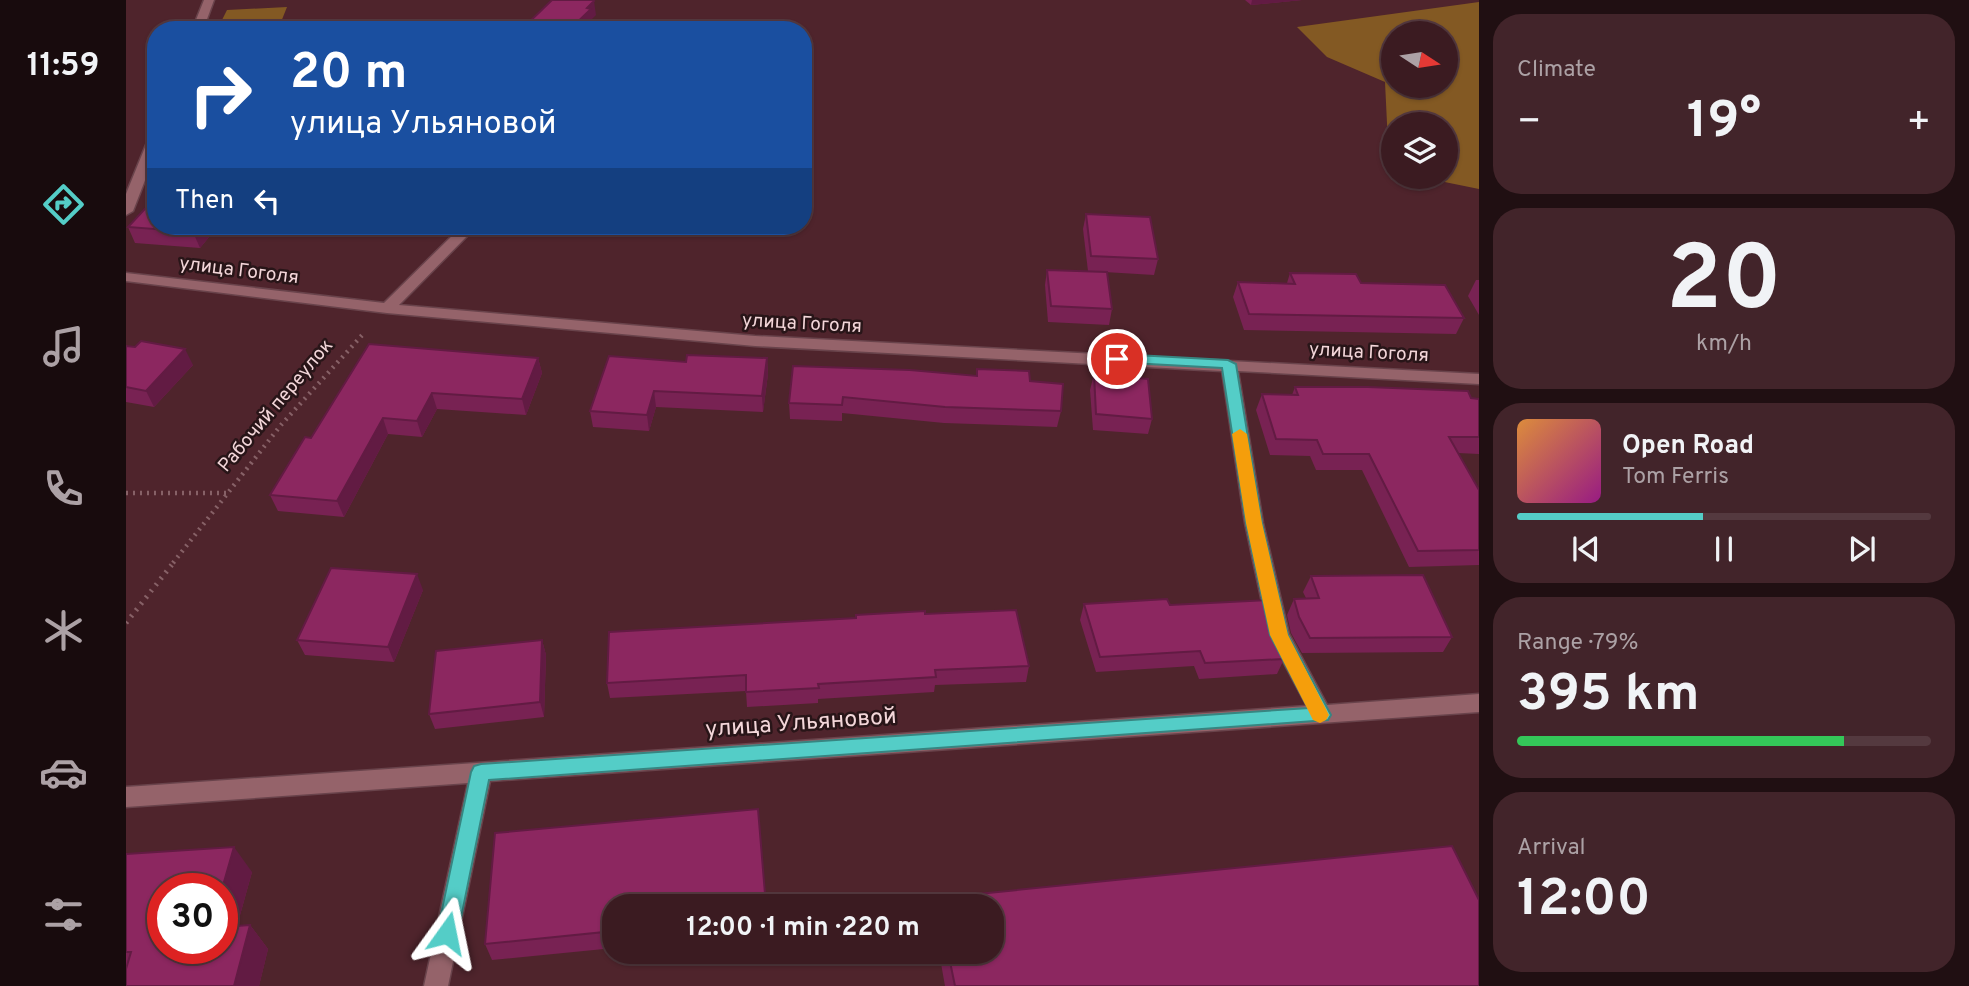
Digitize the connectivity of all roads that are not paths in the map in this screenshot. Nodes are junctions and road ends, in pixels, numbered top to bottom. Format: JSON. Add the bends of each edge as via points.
{"nodes":[{"id":1,"x":209,"y":0,"type":"edge"},
{"id":2,"x":201,"y":21,"type":"edge"},
{"id":3,"x":147,"y":158,"type":"edge"},
{"id":4,"x":126,"y":211,"type":"edge"},
{"id":5,"x":461,"y":235,"type":"edge"},
{"id":6,"x":126,"y":277,"type":"edge"},
{"id":7,"x":387,"y":308,"type":"junction"},
{"id":8,"x":1228,"y":364,"type":"junction"},
{"id":9,"x":1479,"y":379,"type":"edge"},
{"id":10,"x":1479,"y":703,"type":"edge"},
{"id":11,"x":1322,"y":715,"type":"junction"},
{"id":12,"x":481,"y":772,"type":"junction"},
{"id":13,"x":126,"y":797,"type":"edge"},
{"id":14,"x":436,"y":986,"type":"edge"}],
"edges":[{"from":1,"to":2,"type":"street"},
{"from":3,"to":4,"type":"street"},
{"from":5,"to":7,"type":"street"},
{"from":6,"to":7,"type":"street","name":"улица Гоголя"},
{"from":7,"to":8,"type":"street","name":"улица Гоголя","via":[[755,341]]},
{"from":8,"to":9,"type":"street","name":"улица Гоголя"},
{"from":8,"to":11,"type":"street","via":[[1254,523],[1279,635]]},
{"from":10,"to":11,"type":"street","name":"улица Ульяновой"},
{"from":11,"to":12,"type":"street","name":"улица Ульяновой"},
{"from":12,"to":13,"type":"street","name":"улица Ульяновой"},
{"from":12,"to":14,"type":"street"}]}
